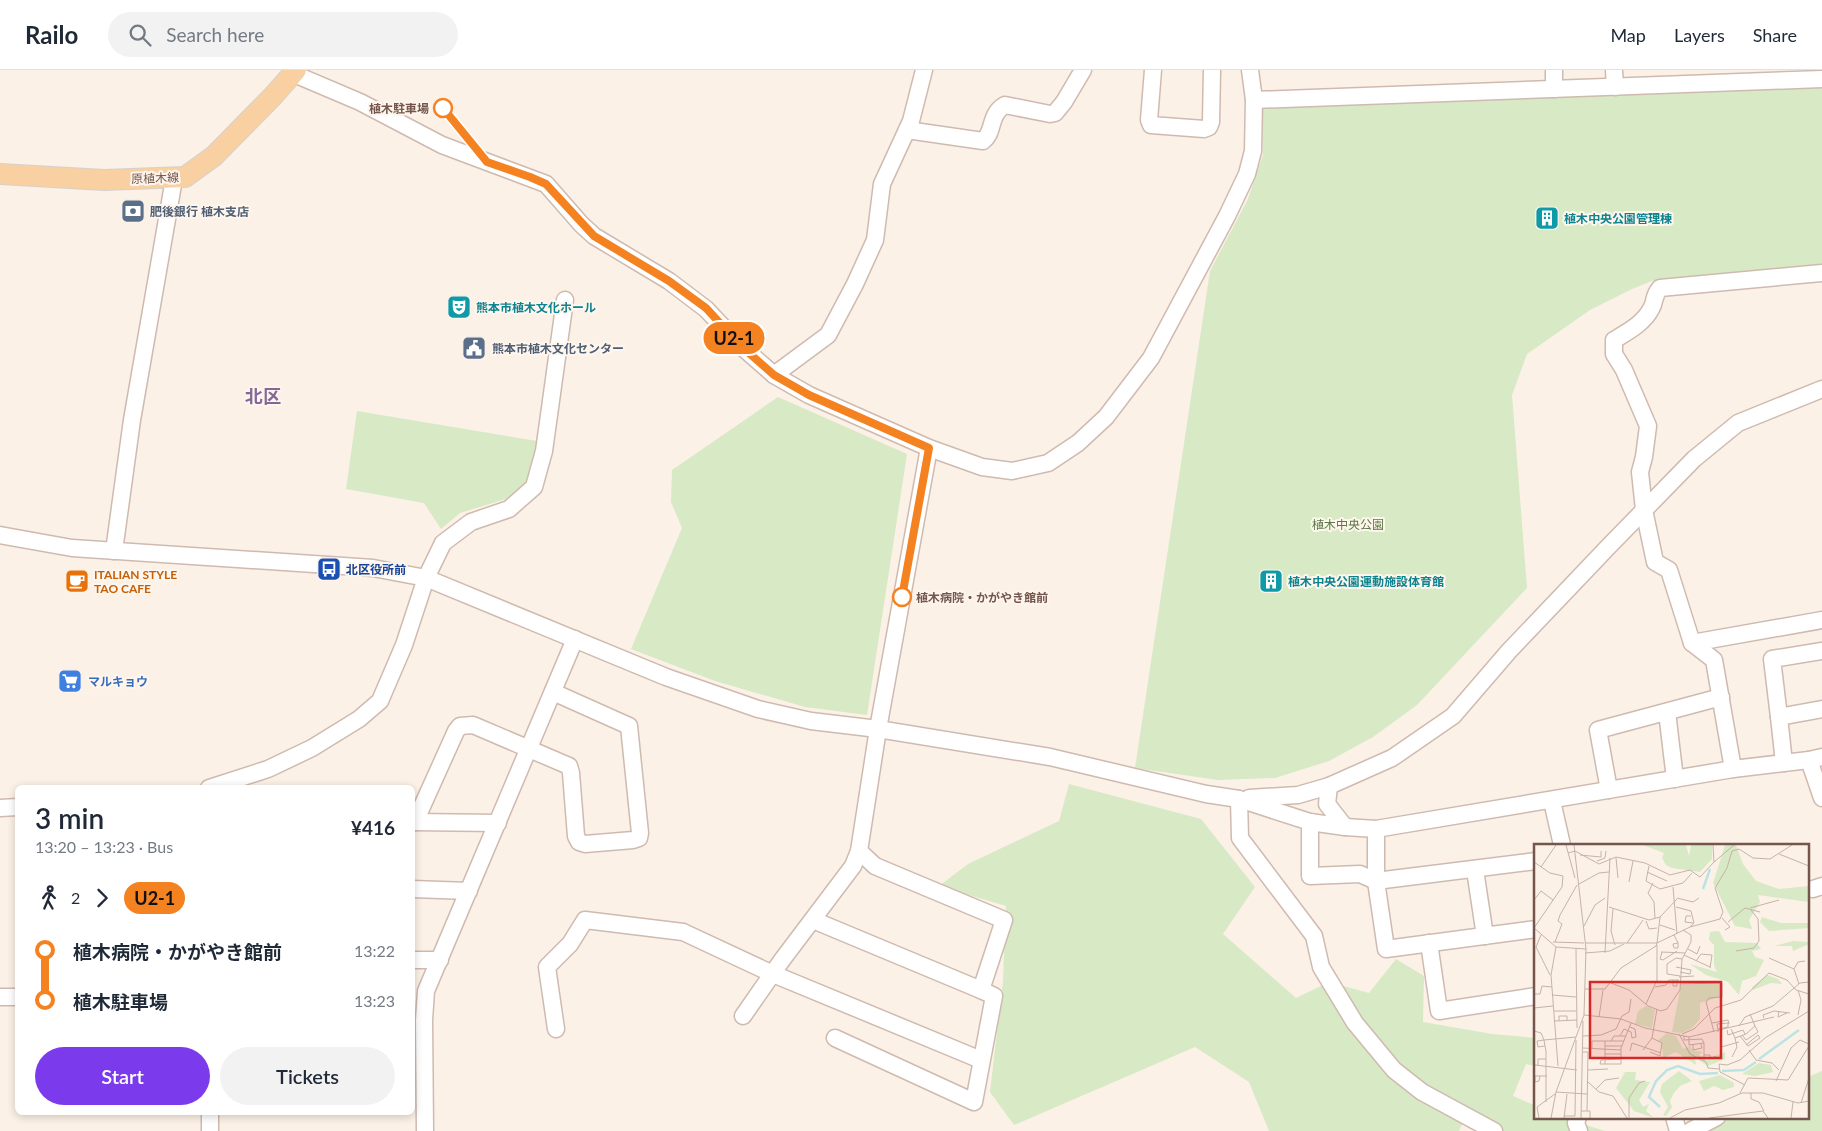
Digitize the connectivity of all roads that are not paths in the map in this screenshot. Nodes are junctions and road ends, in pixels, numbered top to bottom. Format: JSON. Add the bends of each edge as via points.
{"nodes":[{"id":1,"x":924,"y":70,"type":"edge"},
{"id":2,"x":1083,"y":70,"type":"edge"},
{"id":3,"x":1153,"y":70,"type":"edge"},
{"id":4,"x":1212,"y":70,"type":"edge"},
{"id":5,"x":1250,"y":70,"type":"edge"},
{"id":6,"x":1554,"y":70,"type":"edge"},
{"id":7,"x":1614,"y":70,"type":"edge"},
{"id":8,"x":295,"y":72,"type":"edge"},
{"id":9,"x":1822,"y":79,"type":"edge"},
{"id":10,"x":1615,"y":87,"type":"junction"},
{"id":11,"x":1554,"y":89,"type":"junction"},
{"id":12,"x":1254,"y":100,"type":"junction"},
{"id":13,"x":907,"y":130,"type":"junction"},
{"id":14,"x":0,"y":174,"type":"edge"},
{"id":15,"x":174,"y":179,"type":"junction"},
{"id":16,"x":1822,"y":273,"type":"edge"},
{"id":17,"x":565,"y":300,"type":"dead end"},
{"id":18,"x":774,"y":375,"type":"junction"},
{"id":19,"x":1822,"y":389,"type":"edge"},
{"id":20,"x":929,"y":448,"type":"junction"},
{"id":21,"x":1644,"y":510,"type":"junction"},
{"id":22,"x":0,"y":535,"type":"edge"},
{"id":23,"x":114,"y":551,"type":"junction"},
{"id":24,"x":426,"y":578,"type":"junction"},
{"id":25,"x":1822,"y":620,"type":"edge"},
{"id":26,"x":575,"y":639,"type":"junction"},
{"id":27,"x":1692,"y":643,"type":"junction"},
{"id":28,"x":1822,"y":651,"type":"edge"},
{"id":29,"x":553,"y":692,"type":"junction"},
{"id":30,"x":1721,"y":697,"type":"junction"},
{"id":31,"x":1822,"y":709,"type":"edge"},
{"id":32,"x":1667,"y":712,"type":"junction"},
{"id":33,"x":1779,"y":717,"type":"junction"},
{"id":34,"x":878,"y":729,"type":"junction"},
{"id":35,"x":529,"y":749,"type":"junction"},
{"id":36,"x":1816,"y":759,"type":"edge"},
{"id":37,"x":1784,"y":763,"type":"junction"},
{"id":38,"x":1733,"y":769,"type":"junction"},
{"id":39,"x":1675,"y":779,"type":"junction"},
{"id":40,"x":218,"y":785,"type":"edge"},
{"id":41,"x":1329,"y":786,"type":"junction"},
{"id":42,"x":1609,"y":790,"type":"junction"},
{"id":43,"x":1822,"y":798,"type":"edge"},
{"id":44,"x":1239,"y":799,"type":"junction"},
{"id":45,"x":1552,"y":801,"type":"junction"},
{"id":46,"x":15,"y":807,"type":"edge"},
{"id":47,"x":0,"y":808,"type":"edge"},
{"id":48,"x":415,"y":820,"type":"edge"},
{"id":49,"x":415,"y":822,"type":"edge"},
{"id":50,"x":1310,"y":822,"type":"junction"},
{"id":51,"x":498,"y":823,"type":"junction"},
{"id":52,"x":1345,"y":827,"type":"junction"},
{"id":53,"x":1376,"y":829,"type":"junction"},
{"id":54,"x":1562,"y":844,"type":"edge"},
{"id":55,"x":859,"y":851,"type":"junction"},
{"id":56,"x":1534,"y":861,"type":"edge"},
{"id":57,"x":1475,"y":870,"type":"junction"},
{"id":58,"x":1376,"y":881,"type":"junction"},
{"id":59,"x":415,"y":889,"type":"edge"},
{"id":60,"x":469,"y":891,"type":"junction"},
{"id":61,"x":813,"y":920,"type":"junction"},
{"id":62,"x":1534,"y":929,"type":"edge"},
{"id":63,"x":1485,"y":936,"type":"junction"},
{"id":64,"x":1429,"y":943,"type":"junction"},
{"id":65,"x":415,"y":960,"type":"edge"},
{"id":66,"x":440,"y":960,"type":"junction"},
{"id":67,"x":773,"y":974,"type":"junction"},
{"id":68,"x":981,"y":990,"type":"junction"},
{"id":69,"x":1534,"y":996,"type":"edge"},
{"id":70,"x":0,"y":997,"type":"edge"},
{"id":71,"x":15,"y":997,"type":"edge"},
{"id":72,"x":743,"y":1016,"type":"dead end"},
{"id":73,"x":418,"y":1020,"type":"edge"},
{"id":74,"x":556,"y":1029,"type":"dead end"},
{"id":75,"x":834,"y":1038,"type":"dead end"},
{"id":76,"x":982,"y":1060,"type":"junction"},
{"id":77,"x":419,"y":1073,"type":"edge"},
{"id":78,"x":210,"y":1115,"type":"edge"},
{"id":79,"x":1578,"y":1118,"type":"edge"},
{"id":80,"x":1674,"y":1118,"type":"edge"},
{"id":81,"x":1715,"y":1118,"type":"edge"},
{"id":82,"x":210,"y":1131,"type":"edge"},
{"id":83,"x":425,"y":1131,"type":"edge"},
{"id":84,"x":1494,"y":1131,"type":"edge"},
{"id":85,"x":1579,"y":1131,"type":"edge"},
{"id":86,"x":1678,"y":1131,"type":"edge"},
{"id":87,"x":1690,"y":1131,"type":"edge"}],
"edges":[{"from":1,"to":13,"type":"street"},
{"from":2,"to":13,"type":"street","via":[[1055,114],[1004,106],[994,114],[988,136],[983,141]]},
{"from":3,"to":4,"type":"street","via":[[1151,125],[1204,129],[1212,122]]},
{"from":5,"to":12,"type":"street"},
{"from":6,"to":11,"type":"street"},
{"from":7,"to":10,"type":"street"},
{"from":8,"to":15,"type":"main road","name":"原植木線","via":[[214,156],[185,178]]},
{"from":8,"to":18,"type":"street","via":[[442,145],[546,184],[594,236],[669,281],[706,308],[741,346]]},
{"from":9,"to":10,"type":"street"},
{"from":10,"to":11,"type":"street"},
{"from":11,"to":12,"type":"street"},
{"from":12,"to":20,"type":"street","via":[[1253,151],[1247,174],[1151,358],[1106,417],[1078,443],[1048,463],[1012,471],[982,466]]},
{"from":13,"to":18,"type":"street","via":[[882,184],[875,240],[828,335]]},
{"from":14,"to":15,"type":"main road","name":"原植木線","via":[[104,180]]},
{"from":15,"to":23,"type":"street","via":[[132,420]]},
{"from":16,"to":21,"type":"street","via":[[1660,288],[1654,296],[1652,308],[1641,322],[1614,340],[1614,354],[1648,426],[1640,472]]},
{"from":17,"to":24,"type":"street","via":[[544,451],[534,487],[509,509],[471,522],[443,543]]},
{"from":18,"to":20,"type":"street","via":[[809,395]]},
{"from":19,"to":21,"type":"street","via":[[1738,423],[1694,460]]},
{"from":20,"to":34,"type":"street"},
{"from":21,"to":27,"type":"street","via":[[1655,562],[1669,570]]},
{"from":21,"to":41,"type":"street","via":[[1509,651],[1453,716],[1392,758]]},
{"from":22,"to":23,"type":"street","via":[[72,548]]},
{"from":23,"to":24,"type":"street","via":[[373,568]]},
{"from":24,"to":26,"type":"street"},
{"from":24,"to":40,"type":"street","via":[[404,645],[380,701],[359,719],[312,748],[268,769]]},
{"from":25,"to":27,"type":"street"},
{"from":26,"to":29,"type":"street"},
{"from":26,"to":34,"type":"street","via":[[666,677],[758,709],[811,721]]},
{"from":27,"to":30,"type":"street","via":[[1714,660]]},
{"from":28,"to":33,"type":"street","via":[[1772,660]]},
{"from":29,"to":35,"type":"street"},
{"from":29,"to":35,"type":"street","via":[[629,726],[639,838],[579,842],[570,769],[566,764]]},
{"from":30,"to":32,"type":"street"},
{"from":30,"to":38,"type":"street"},
{"from":31,"to":33,"type":"street"},
{"from":32,"to":39,"type":"street"},
{"from":32,"to":42,"type":"street","via":[[1598,730]]},
{"from":33,"to":37,"type":"street"},
{"from":34,"to":44,"type":"street","via":[[1050,757]]},
{"from":34,"to":55,"type":"street"},
{"from":35,"to":48,"type":"street","via":[[473,725],[460,726]]},
{"from":35,"to":51,"type":"street"},
{"from":36,"to":37,"type":"street"},
{"from":36,"to":43,"type":"street"},
{"from":37,"to":38,"type":"street"},
{"from":38,"to":39,"type":"street"},
{"from":39,"to":42,"type":"street"},
{"from":41,"to":44,"type":"street","via":[[1298,795]]},
{"from":41,"to":52,"type":"street","via":[[1327,804]]},
{"from":42,"to":45,"type":"street"},
{"from":44,"to":50,"type":"street"},
{"from":44,"to":84,"type":"street","via":[[1240,838],[1314,936],[1321,967],[1355,1023],[1394,1070],[1422,1092]]},
{"from":45,"to":53,"type":"street"},
{"from":45,"to":54,"type":"street"},
{"from":46,"to":47,"type":"street"},
{"from":49,"to":51,"type":"street"},
{"from":50,"to":52,"type":"street"},
{"from":50,"to":58,"type":"street","via":[[1310,876],[1360,874]]},
{"from":51,"to":60,"type":"street"},
{"from":52,"to":53,"type":"street"},
{"from":53,"to":58,"type":"street"},
{"from":55,"to":61,"type":"street","via":[[853,866]]},
{"from":55,"to":68,"type":"street","via":[[875,866],[1004,920]]},
{"from":56,"to":57,"type":"street"},
{"from":57,"to":58,"type":"street"},
{"from":57,"to":63,"type":"street"},
{"from":58,"to":64,"type":"street","via":[[1386,948]]},
{"from":59,"to":60,"type":"street"},
{"from":60,"to":66,"type":"street"},
{"from":61,"to":67,"type":"street"},
{"from":61,"to":68,"type":"street"},
{"from":62,"to":63,"type":"street"},
{"from":63,"to":64,"type":"street"},
{"from":64,"to":69,"type":"street","via":[[1439,1011]]},
{"from":65,"to":66,"type":"street"},
{"from":66,"to":73,"type":"street"},
{"from":67,"to":72,"type":"street"},
{"from":67,"to":74,"type":"street","via":[[683,932],[584,920],[570,944],[547,967]]},
{"from":67,"to":76,"type":"street"},
{"from":68,"to":76,"type":"street","via":[[994,996]]},
{"from":70,"to":71,"type":"street"},
{"from":73,"to":77,"type":"street"},
{"from":75,"to":76,"type":"street","via":[[974,1102]]},
{"from":77,"to":83,"type":"street"},
{"from":78,"to":82,"type":"street"},
{"from":79,"to":85,"type":"street"},
{"from":80,"to":86,"type":"street"},
{"from":81,"to":87,"type":"street"}]}
